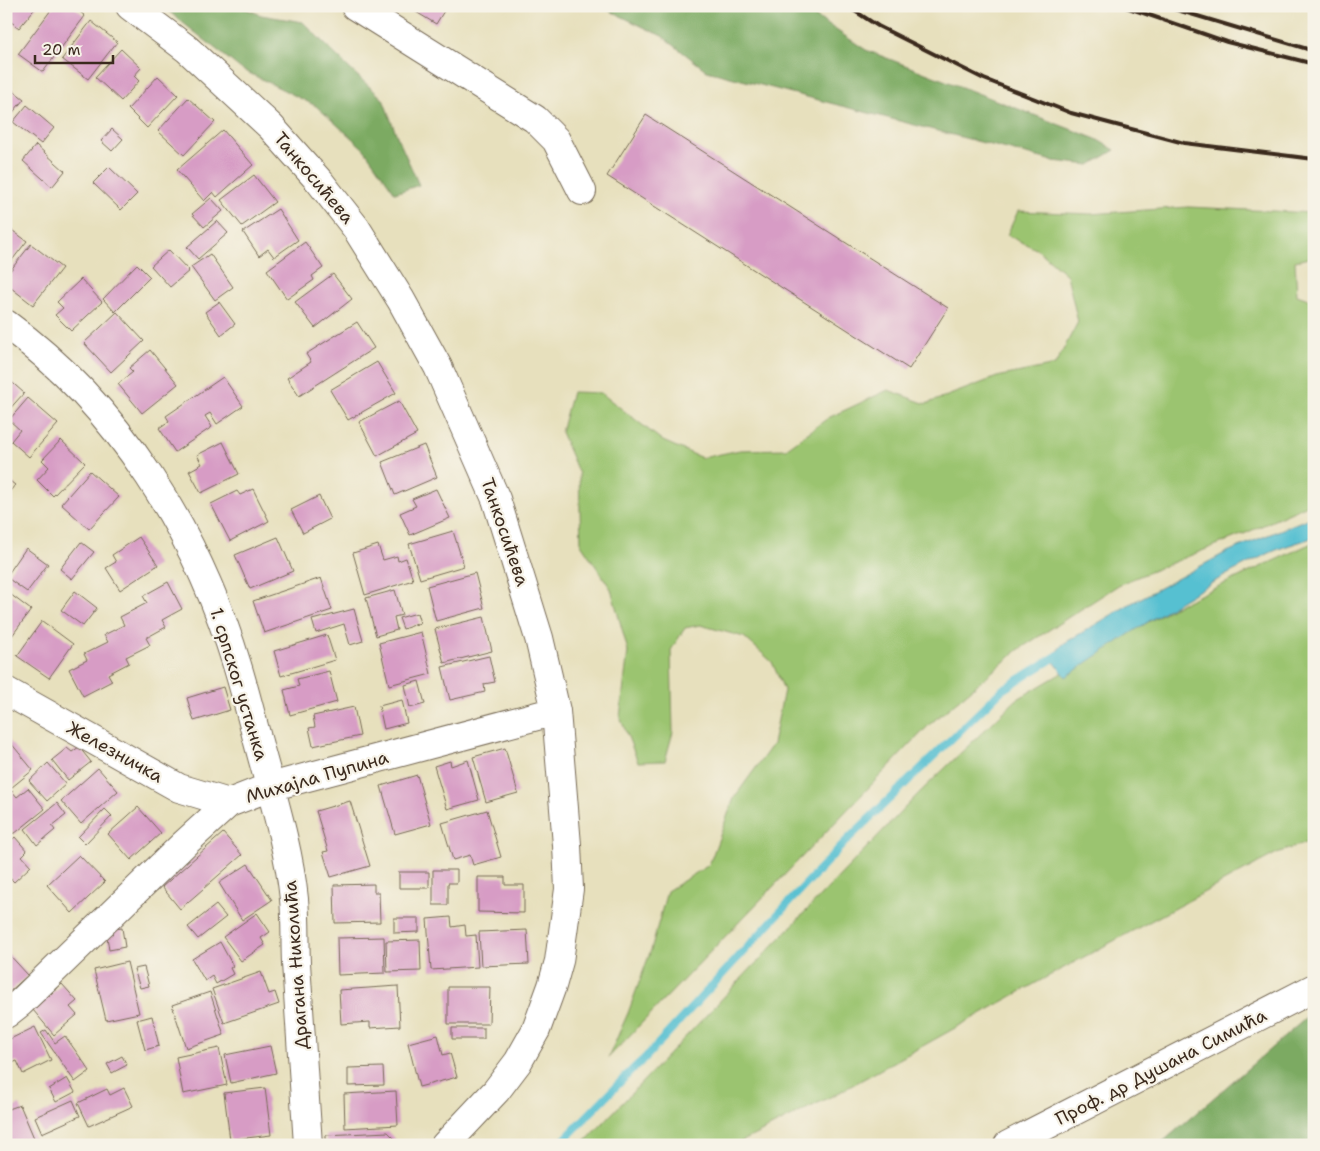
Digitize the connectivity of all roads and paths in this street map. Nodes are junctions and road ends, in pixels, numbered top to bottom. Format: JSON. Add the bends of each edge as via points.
{"nodes":[{"id":1,"x":130,"y":6,"type":"edge"},
{"id":2,"x":355,"y":6,"type":"edge"},
{"id":3,"x":582,"y":190,"type":"dead end"},
{"id":4,"x":6,"y":324,"type":"edge"},
{"id":5,"x":6,"y":691,"type":"edge"},
{"id":6,"x":556,"y":711,"type":"junction"},
{"id":7,"x":270,"y":787,"type":"junction"},
{"id":8,"x":229,"y":803,"type":"junction"},
{"id":9,"x":1314,"y":988,"type":"edge"},
{"id":10,"x":6,"y":1014,"type":"edge"},
{"id":11,"x":308,"y":1145,"type":"edge"},
{"id":12,"x":445,"y":1145,"type":"edge"},
{"id":13,"x":1008,"y":1145,"type":"edge"}],
"edges":[{"from":1,"to":6,"type":"street","name":"Танкосићева","via":[[186,49],[271,127],[356,228],[401,300],[438,367],[496,499],[539,638]]},
{"from":2,"to":3,"type":"street","via":[[536,118],[556,140]]},
{"from":4,"to":7,"type":"street","name":"1. српског устанка","via":[[30,342],[93,403],[121,435],[170,511],[196,559],[219,614],[237,664]]},
{"from":5,"to":8,"type":"street","name":"Железничка","via":[[179,788]]},
{"from":6,"to":7,"type":"street","name":"Михајла Пупина"},
{"from":6,"to":12,"type":"street","name":"Танкосићева","via":[[569,889],[552,986],[536,1030],[518,1062],[496,1091]]},
{"from":7,"to":8,"type":"street","name":"Михајла Пупина"},
{"from":7,"to":11,"type":"street","name":"Драгана Николића","via":[[294,900]]},
{"from":8,"to":10,"type":"street","name":"Михајла Пупина"},
{"from":9,"to":13,"type":"street","name":"Проф. др Душана Симића"}]}
